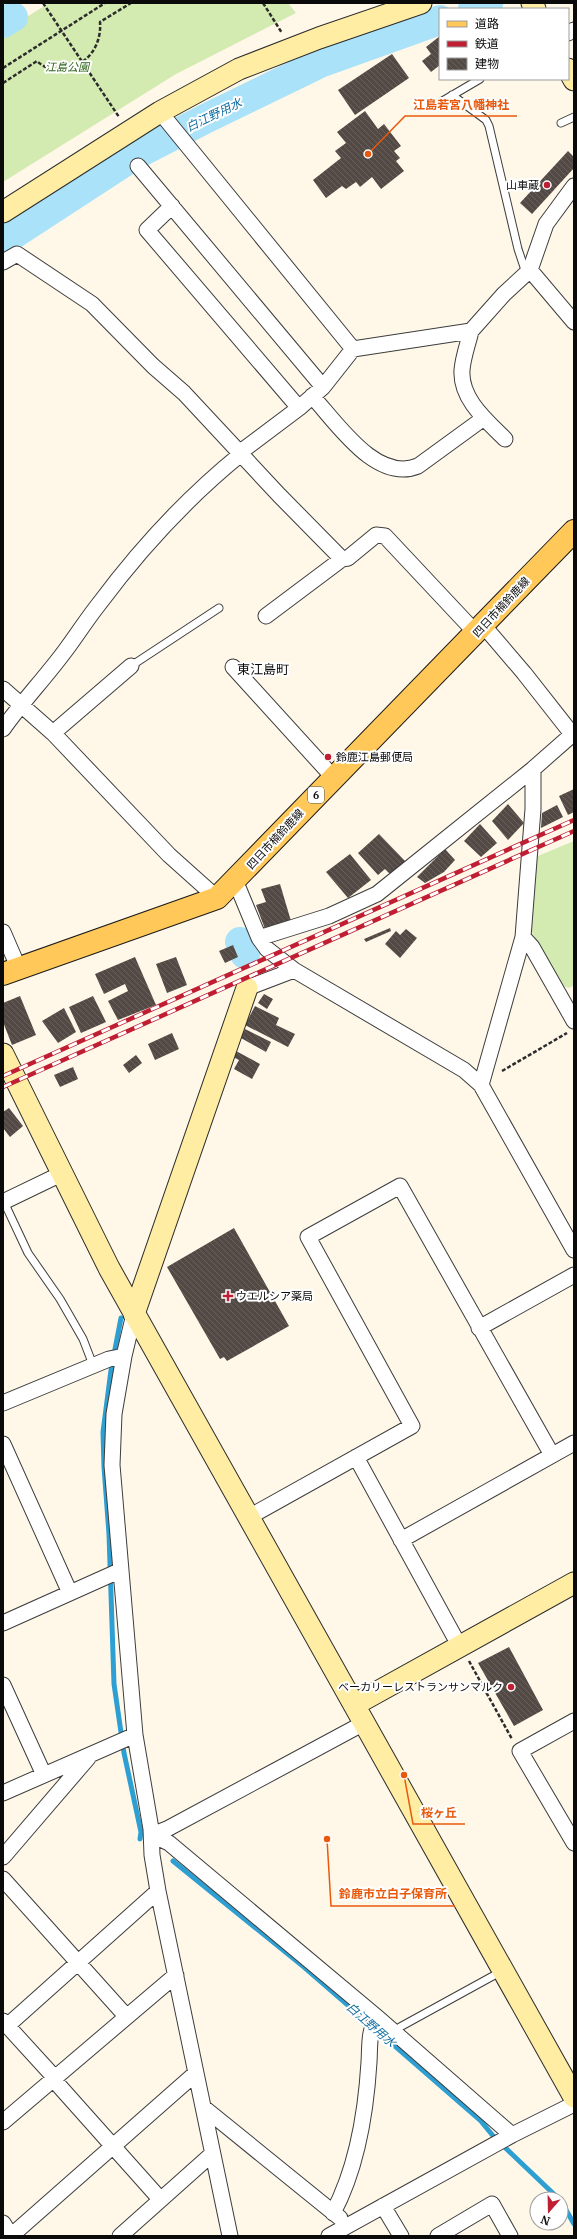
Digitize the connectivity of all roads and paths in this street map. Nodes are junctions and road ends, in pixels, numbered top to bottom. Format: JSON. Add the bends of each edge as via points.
{"nodes":[{"id":1,"x":43,"y":3,"type":"edge"},
{"id":2,"x":105,"y":3,"type":"edge"},
{"id":3,"x":131,"y":3,"type":"edge"},
{"id":4,"x":263,"y":3,"type":"edge"},
{"id":5,"x":421,"y":3,"type":"edge"},
{"id":6,"x":62,"y":30,"type":"junction"},
{"id":7,"x":282,"y":32,"type":"dead end"},
{"id":8,"x":83,"y":62,"type":"junction"},
{"id":9,"x":3,"y":68,"type":"edge"},
{"id":10,"x":569,"y":71,"type":"edge"},
{"id":11,"x":478,"y":80,"type":"edge"},
{"id":12,"x":574,"y":80,"type":"edge"},
{"id":13,"x":3,"y":83,"type":"edge"},
{"id":14,"x":452,"y":95,"type":"junction"},
{"id":15,"x":434,"y":106,"type":"dead end"},
{"id":16,"x":574,"y":117,"type":"edge"},
{"id":17,"x":119,"y":118,"type":"dead end"},
{"id":18,"x":166,"y":120,"type":"junction"},
{"id":19,"x":561,"y":123,"type":"dead end"},
{"id":20,"x":138,"y":166,"type":"dead end"},
{"id":21,"x":574,"y":186,"type":"edge"},
{"id":22,"x":172,"y":206,"type":"junction"},
{"id":23,"x":3,"y":212,"type":"edge"},
{"id":24,"x":3,"y":262,"type":"edge"},
{"id":25,"x":528,"y":272,"type":"junction"},
{"id":26,"x":574,"y":322,"type":"edge"},
{"id":27,"x":471,"y":331,"type":"junction"},
{"id":28,"x":353,"y":348,"type":"junction"},
{"id":29,"x":318,"y":391,"type":"junction"},
{"id":30,"x":299,"y":408,"type":"junction"},
{"id":31,"x":484,"y":418,"type":"junction"},
{"id":32,"x":505,"y":439,"type":"dead end"},
{"id":33,"x":240,"y":453,"type":"junction"},
{"id":34,"x":574,"y":531,"type":"edge"},
{"id":35,"x":342,"y":559,"type":"junction"},
{"id":36,"x":219,"y":608,"type":"dead end"},
{"id":37,"x":266,"y":616,"type":"dead end"},
{"id":38,"x":480,"y":629,"type":"junction"},
{"id":39,"x":130,"y":666,"type":"joint"},
{"id":40,"x":233,"y":667,"type":"dead end"},
{"id":41,"x":3,"y":689,"type":"edge"},
{"id":42,"x":21,"y":704,"type":"junction"},
{"id":43,"x":3,"y":709,"type":"edge"},
{"id":44,"x":3,"y":729,"type":"edge"},
{"id":45,"x":53,"y":733,"type":"junction"},
{"id":46,"x":573,"y":733,"type":"edge"},
{"id":47,"x":533,"y":769,"type":"junction"},
{"id":48,"x":333,"y":777,"type":"junction"},
{"id":49,"x":236,"y":880,"type":"junction"},
{"id":50,"x":217,"y":898,"type":"junction"},
{"id":51,"x":3,"y":932,"type":"edge"},
{"id":52,"x":523,"y":937,"type":"junction"},
{"id":53,"x":259,"y":938,"type":"junction"},
{"id":54,"x":294,"y":970,"type":"junction"},
{"id":55,"x":11,"y":971,"type":"edge"},
{"id":56,"x":247,"y":988,"type":"joint"},
{"id":57,"x":568,"y":996,"type":"edge"},
{"id":58,"x":574,"y":1021,"type":"edge"},
{"id":59,"x":574,"y":1029,"type":"edge"},
{"id":60,"x":3,"y":1054,"type":"edge"},
{"id":61,"x":482,"y":1083,"type":"junction"},
{"id":62,"x":61,"y":1174,"type":"junction"},
{"id":63,"x":4,"y":1202,"type":"edge"},
{"id":64,"x":574,"y":1250,"type":"edge"},
{"id":65,"x":574,"y":1275,"type":"edge"},
{"id":66,"x":134,"y":1314,"type":"junction"},
{"id":67,"x":479,"y":1328,"type":"junction"},
{"id":68,"x":117,"y":1358,"type":"junction"},
{"id":69,"x":93,"y":1365,"type":"junction"},
{"id":70,"x":3,"y":1403,"type":"edge"},
{"id":71,"x":574,"y":1443,"type":"edge"},
{"id":72,"x":3,"y":1444,"type":"edge"},
{"id":73,"x":552,"y":1455,"type":"junction"},
{"id":74,"x":356,"y":1457,"type":"junction"},
{"id":75,"x":249,"y":1517,"type":"junction"},
{"id":76,"x":401,"y":1540,"type":"junction"},
{"id":77,"x":120,"y":1571,"type":"junction"},
{"id":78,"x":574,"y":1583,"type":"edge"},
{"id":79,"x":70,"y":1593,"type":"junction"},
{"id":80,"x":3,"y":1623,"type":"edge"},
{"id":81,"x":464,"y":1654,"type":"junction"},
{"id":82,"x":3,"y":1684,"type":"edge"},
{"id":83,"x":354,"y":1705,"type":"junction"},
{"id":84,"x":574,"y":1721,"type":"edge"},
{"id":85,"x":364,"y":1723,"type":"junction"},
{"id":86,"x":127,"y":1739,"type":"junction"},
{"id":87,"x":520,"y":1751,"type":"junction"},
{"id":88,"x":90,"y":1756,"type":"junction"},
{"id":89,"x":44,"y":1775,"type":"junction"},
{"id":90,"x":3,"y":1793,"type":"edge"},
{"id":91,"x":152,"y":1835,"type":"junction"},
{"id":92,"x":574,"y":1843,"type":"edge"},
{"id":93,"x":3,"y":1857,"type":"edge"},
{"id":94,"x":3,"y":1879,"type":"edge"},
{"id":95,"x":158,"y":1891,"type":"junction"},
{"id":96,"x":79,"y":1962,"type":"junction"},
{"id":97,"x":503,"y":1971,"type":"junction"},
{"id":98,"x":176,"y":1975,"type":"junction"},
{"id":99,"x":126,"y":2016,"type":"junction"},
{"id":100,"x":5,"y":2024,"type":"edge"},
{"id":101,"x":375,"y":2024,"type":"junction"},
{"id":102,"x":396,"y":2034,"type":"junction"},
{"id":103,"x":196,"y":2073,"type":"junction"},
{"id":104,"x":54,"y":2079,"type":"junction"},
{"id":105,"x":574,"y":2097,"type":"edge"},
{"id":106,"x":574,"y":2104,"type":"edge"},
{"id":107,"x":203,"y":2107,"type":"junction"},
{"id":108,"x":3,"y":2122,"type":"edge"},
{"id":109,"x":504,"y":2140,"type":"junction"},
{"id":110,"x":113,"y":2147,"type":"junction"},
{"id":111,"x":212,"y":2154,"type":"junction"},
{"id":112,"x":160,"y":2199,"type":"junction"},
{"id":113,"x":383,"y":2206,"type":"junction"},
{"id":114,"x":333,"y":2213,"type":"junction"},
{"id":115,"x":3,"y":2223,"type":"edge"},
{"id":116,"x":348,"y":2225,"type":"junction"},
{"id":117,"x":11,"y":2236,"type":"edge"},
{"id":118,"x":120,"y":2236,"type":"edge"},
{"id":119,"x":230,"y":2236,"type":"edge"},
{"id":120,"x":329,"y":2236,"type":"edge"},
{"id":121,"x":401,"y":2236,"type":"edge"},
{"id":122,"x":438,"y":2236,"type":"edge"},
{"id":123,"x":510,"y":2236,"type":"edge"}],
"edges":[{"from":1,"to":6,"type":"path"},
{"from":2,"to":6,"type":"path"},
{"from":3,"to":8,"type":"path","via":[[100,22],[99,40]]},
{"from":4,"to":7,"type":"path"},
{"from":5,"to":18,"type":"street","via":[[239,69]]},
{"from":6,"to":8,"type":"path"},
{"from":6,"to":9,"type":"path"},
{"from":8,"to":13,"type":"path","via":[[75,67],[59,69],[49,68],[37,61]]},
{"from":8,"to":17,"type":"path"},
{"from":10,"to":12,"type":"street"},
{"from":11,"to":14,"type":"lane"},
{"from":14,"to":15,"type":"lane"},
{"from":14,"to":25,"type":"lane","via":[[486,120],[489,126],[518,249]]},
{"from":16,"to":19,"type":"lane"},
{"from":18,"to":23,"type":"street"},
{"from":18,"to":28,"type":"street"},
{"from":20,"to":22,"type":"street"},
{"from":21,"to":25,"type":"street","via":[[546,224]]},
{"from":22,"to":29,"type":"street"},
{"from":22,"to":30,"type":"street","via":[[148,230]]},
{"from":24,"to":33,"type":"street","via":[[17,254],[92,304],[153,366],[184,393]]},
{"from":25,"to":26,"type":"street"},
{"from":25,"to":27,"type":"street"},
{"from":27,"to":28,"type":"street"},
{"from":27,"to":31,"type":"street","via":[[462,372],[465,389],[477,411]]},
{"from":28,"to":29,"type":"street"},
{"from":29,"to":30,"type":"street"},
{"from":29,"to":31,"type":"street","via":[[363,452],[382,464],[399,469],[408,470],[418,466]]},
{"from":30,"to":33,"type":"street"},
{"from":31,"to":32,"type":"street"},
{"from":33,"to":35,"type":"street"},
{"from":33,"to":42,"type":"street","via":[[209,480],[140,553]]},
{"from":34,"to":38,"type":"main road","name":"四日市楠鈴鹿線","number":"6"},
{"from":35,"to":37,"type":"street"},
{"from":35,"to":38,"type":"street","via":[[348,558],[376,535],[385,536]]},
{"from":36,"to":39,"type":"lane"},
{"from":38,"to":46,"type":"street"},
{"from":38,"to":48,"type":"main road","name":"四日市楠鈴鹿線","number":"6"},
{"from":39,"to":45,"type":"street"},
{"from":40,"to":48,"type":"street"},
{"from":41,"to":42,"type":"street","via":[[10,698]]},
{"from":42,"to":43,"type":"street"},
{"from":42,"to":44,"type":"street"},
{"from":42,"to":45,"type":"street"},
{"from":45,"to":50,"type":"street","via":[[169,855]]},
{"from":46,"to":47,"type":"street"},
{"from":47,"to":52,"type":"street","via":[[533,809]]},
{"from":47,"to":53,"type":"street","via":[[377,894],[329,916]]},
{"from":48,"to":49,"type":"main road","name":"四日市楠鈴鹿線","number":"6"},
{"from":49,"to":50,"type":"main road","name":"四日市楠鈴鹿線","number":"6"},
{"from":49,"to":53,"type":"street"},
{"from":50,"to":55,"type":"main road","name":"四日市楠鈴鹿線","number":"6"},
{"from":51,"to":55,"type":"street"},
{"from":52,"to":57,"type":"street"},
{"from":52,"to":61,"type":"street"},
{"from":53,"to":54,"type":"street","via":[[267,949]]},
{"from":54,"to":56,"type":"street"},
{"from":54,"to":61,"type":"street"},
{"from":56,"to":66,"type":"street"},
{"from":57,"to":58,"type":"street"},
{"from":59,"to":61,"type":"path"},
{"from":60,"to":62,"type":"street"},
{"from":61,"to":64,"type":"street"},
{"from":62,"to":63,"type":"street"},
{"from":62,"to":66,"type":"street"},
{"from":63,"to":69,"type":"lane","via":[[28,1253],[60,1299],[83,1339]]},
{"from":65,"to":67,"type":"street"},
{"from":66,"to":68,"type":"street"},
{"from":66,"to":75,"type":"street"},
{"from":67,"to":73,"type":"street"},
{"from":67,"to":74,"type":"street","via":[[400,1186],[308,1237],[412,1426]]},
{"from":68,"to":69,"type":"street"},
{"from":68,"to":77,"type":"street","via":[[112,1465]]},
{"from":69,"to":70,"type":"street"},
{"from":71,"to":73,"type":"street"},
{"from":72,"to":79,"type":"street"},
{"from":73,"to":76,"type":"street"},
{"from":74,"to":75,"type":"street"},
{"from":74,"to":76,"type":"street"},
{"from":75,"to":83,"type":"street"},
{"from":76,"to":81,"type":"street"},
{"from":77,"to":79,"type":"street"},
{"from":77,"to":86,"type":"street"},
{"from":78,"to":81,"type":"street"},
{"from":79,"to":80,"type":"street"},
{"from":81,"to":83,"type":"street"},
{"from":81,"to":87,"type":"path"},
{"from":82,"to":89,"type":"street"},
{"from":83,"to":85,"type":"street"},
{"from":84,"to":87,"type":"street"},
{"from":85,"to":91,"type":"street"},
{"from":85,"to":97,"type":"street"},
{"from":86,"to":88,"type":"street"},
{"from":86,"to":91,"type":"street"},
{"from":87,"to":92,"type":"street"},
{"from":88,"to":89,"type":"street"},
{"from":88,"to":93,"type":"street"},
{"from":89,"to":90,"type":"street"},
{"from":91,"to":95,"type":"street","via":[[152,1855]]},
{"from":91,"to":101,"type":"street","via":[[169,1843]]},
{"from":94,"to":96,"type":"street"},
{"from":95,"to":96,"type":"street"},
{"from":95,"to":98,"type":"street"},
{"from":96,"to":99,"type":"street"},
{"from":96,"to":100,"type":"street"},
{"from":97,"to":102,"type":"lane","via":[[400,2027]]},
{"from":97,"to":105,"type":"street"},
{"from":98,"to":99,"type":"street"},
{"from":98,"to":103,"type":"street"},
{"from":99,"to":104,"type":"street"},
{"from":100,"to":104,"type":"street"},
{"from":101,"to":102,"type":"street"},
{"from":101,"to":114,"type":"street","via":[[358,2142],[341,2198]]},
{"from":102,"to":109,"type":"street"},
{"from":103,"to":107,"type":"street"},
{"from":103,"to":110,"type":"street"},
{"from":104,"to":108,"type":"street"},
{"from":104,"to":110,"type":"street"},
{"from":106,"to":109,"type":"street"},
{"from":107,"to":111,"type":"street"},
{"from":107,"to":114,"type":"street"},
{"from":109,"to":113,"type":"street"},
{"from":110,"to":112,"type":"street"},
{"from":110,"to":117,"type":"street"},
{"from":111,"to":112,"type":"street"},
{"from":111,"to":119,"type":"street"},
{"from":112,"to":118,"type":"street"},
{"from":113,"to":116,"type":"street"},
{"from":113,"to":121,"type":"street"},
{"from":114,"to":116,"type":"street"},
{"from":115,"to":117,"type":"street"},
{"from":116,"to":120,"type":"street"},
{"from":122,"to":123,"type":"street","via":[[492,2204]]}]}
